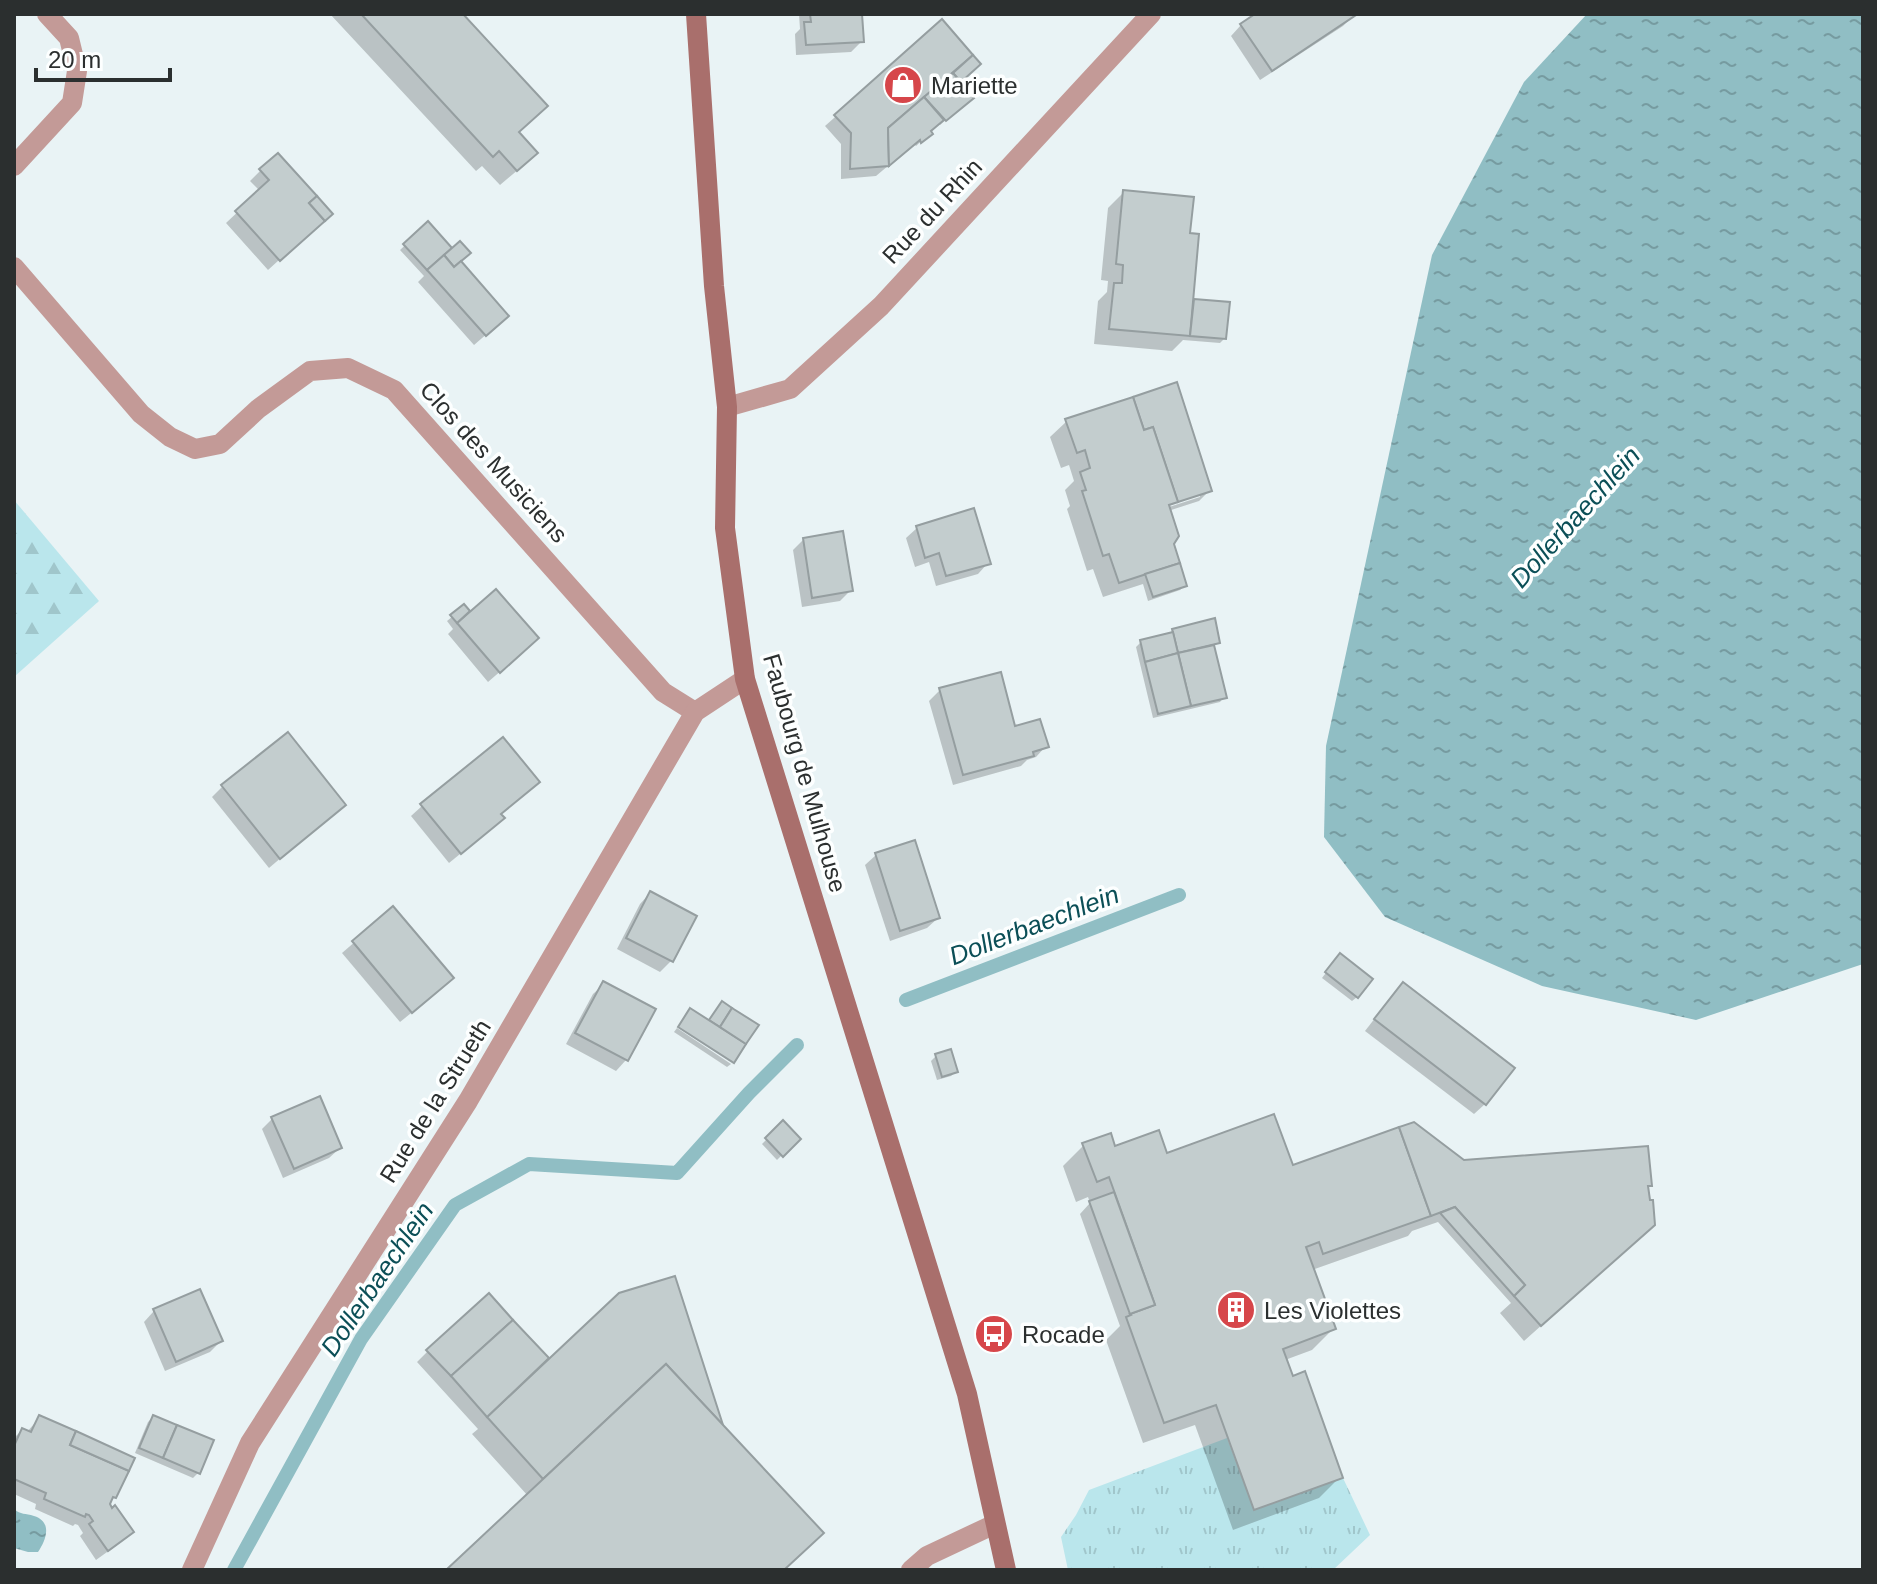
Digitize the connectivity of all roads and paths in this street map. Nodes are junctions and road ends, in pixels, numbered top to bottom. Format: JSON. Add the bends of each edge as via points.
{"nodes":[{"id":1,"x":47,"y":14,"type":"edge"},
{"id":2,"x":696,"y":14,"type":"edge"},
{"id":3,"x":1151,"y":14,"type":"edge"},
{"id":4,"x":14,"y":166,"type":"edge"},
{"id":5,"x":14,"y":267,"type":"edge"},
{"id":6,"x":727,"y":407,"type":"junction"},
{"id":7,"x":745,"y":679,"type":"junction"},
{"id":8,"x":695,"y":712,"type":"junction"},
{"id":9,"x":995,"y":1524,"type":"junction"},
{"id":10,"x":192,"y":1570,"type":"edge"},
{"id":11,"x":911,"y":1570,"type":"edge"},
{"id":12,"x":1006,"y":1570,"type":"edge"}],
"edges":[{"from":1,"to":4,"type":"street","via":[[69,38],[77,71],[72,103]]},
{"from":2,"to":6,"type":"main road","name":"Faubourg de Mulhouse"},
{"from":3,"to":6,"type":"street","name":"Rue du Rhin","via":[[881,306],[790,389]]},
{"from":5,"to":8,"type":"street","name":"Clos des Musiciens","via":[[141,414],[195,449],[220,444],[310,371],[348,368],[394,390],[663,692]]},
{"from":6,"to":7,"type":"main road","name":"Faubourg de Mulhouse","via":[[725,528]]},
{"from":7,"to":8,"type":"street","name":"Rue de la Strueth"},
{"from":7,"to":9,"type":"main road","name":"Faubourg de Mulhouse","via":[[967,1394]]},
{"from":8,"to":10,"type":"street","name":"Rue de la Strueth","via":[[468,1101],[250,1443]]},
{"from":9,"to":11,"type":"street","via":[[927,1556]]},
{"from":9,"to":12,"type":"main road","name":"Faubourg de Mulhouse"}]}
